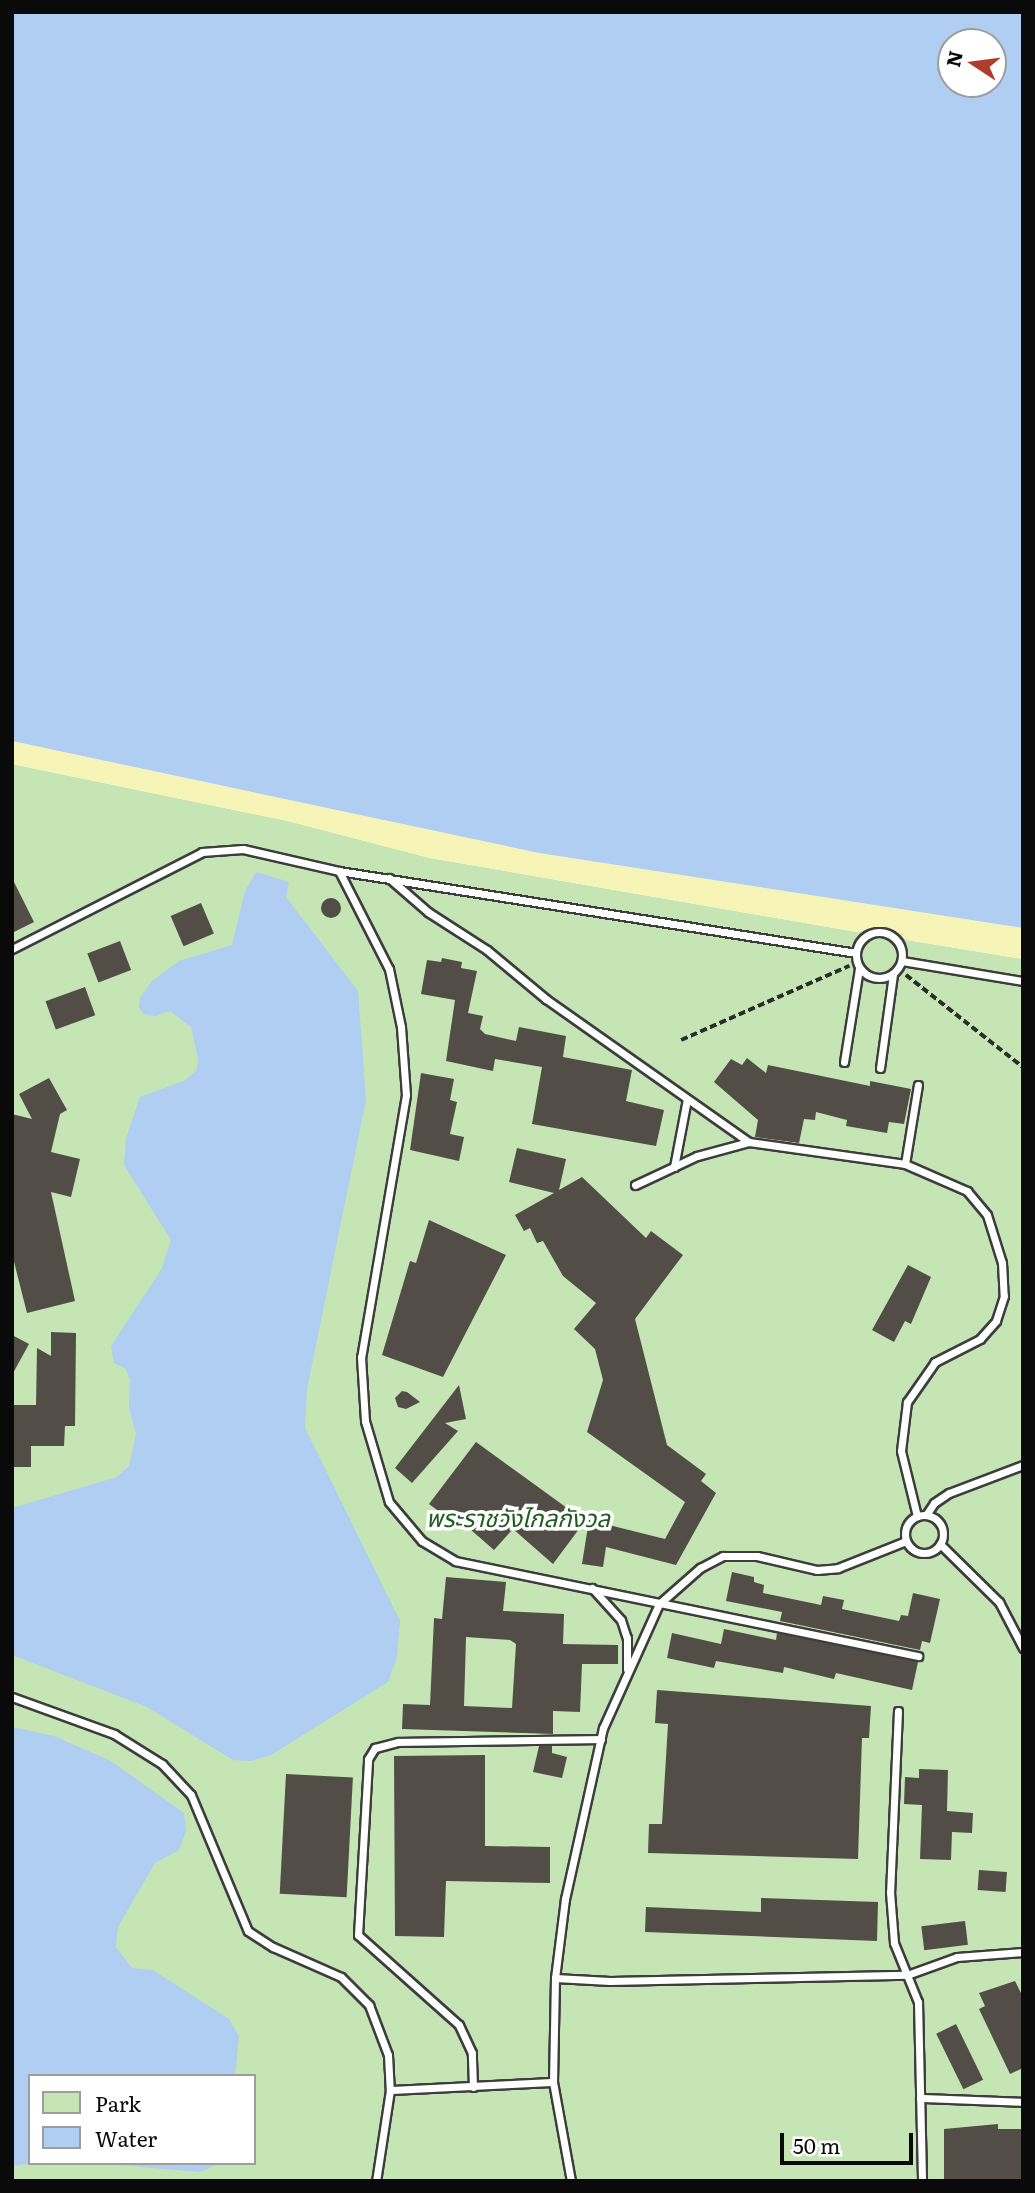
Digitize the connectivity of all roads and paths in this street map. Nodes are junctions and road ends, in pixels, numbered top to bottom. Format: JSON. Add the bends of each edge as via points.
{"nodes":[{"id":1,"x":338,"y":871,"type":"junction"},
{"id":2,"x":389,"y":878,"type":"junction"},
{"id":3,"x":12,"y":949,"type":"edge"},
{"id":4,"x":856,"y":953,"type":"junction"},
{"id":5,"x":858,"y":965,"type":"junction"},
{"id":6,"x":898,"y":968,"type":"junction"},
{"id":7,"x":1023,"y":981,"type":"edge"},
{"id":8,"x":681,"y":1040,"type":"dead end"},
{"id":9,"x":844,"y":1062,"type":"dead end"},
{"id":10,"x":1023,"y":1067,"type":"edge"},
{"id":11,"x":880,"y":1068,"type":"dead end"},
{"id":12,"x":918,"y":1085,"type":"dead end"},
{"id":13,"x":687,"y":1099,"type":"junction"},
{"id":14,"x":749,"y":1142,"type":"junction"},
{"id":15,"x":905,"y":1164,"type":"junction"},
{"id":16,"x":674,"y":1167,"type":"junction"},
{"id":17,"x":635,"y":1185,"type":"dead end"},
{"id":18,"x":1023,"y":1465,"type":"edge"},
{"id":19,"x":926,"y":1515,"type":"junction"},
{"id":20,"x":917,"y":1516,"type":"junction"},
{"id":21,"x":906,"y":1541,"type":"junction"},
{"id":22,"x":940,"y":1544,"type":"junction"},
{"id":23,"x":592,"y":1587,"type":"junction"},
{"id":24,"x":659,"y":1604,"type":"junction"},
{"id":25,"x":1023,"y":1648,"type":"edge"},
{"id":26,"x":918,"y":1656,"type":"dead end"},
{"id":27,"x":627,"y":1673,"type":"junction"},
{"id":28,"x":12,"y":1697,"type":"edge"},
{"id":29,"x":898,"y":1712,"type":"dead end"},
{"id":30,"x":601,"y":1739,"type":"junction"},
{"id":31,"x":1023,"y":1952,"type":"edge"},
{"id":32,"x":907,"y":1975,"type":"junction"},
{"id":33,"x":555,"y":1978,"type":"junction"},
{"id":34,"x":553,"y":2082,"type":"junction"},
{"id":35,"x":469,"y":2087,"type":"junction"},
{"id":36,"x":390,"y":2090,"type":"junction"},
{"id":37,"x":920,"y":2098,"type":"junction"},
{"id":38,"x":1023,"y":2102,"type":"edge"},
{"id":39,"x":376,"y":2181,"type":"edge"},
{"id":40,"x":571,"y":2181,"type":"edge"},
{"id":41,"x":922,"y":2181,"type":"edge"}],
"edges":[{"from":1,"to":2,"type":"lane"},
{"from":1,"to":3,"type":"lane","via":[[243,849],[202,852]]},
{"from":1,"to":23,"type":"lane","via":[[389,969],[401,1027],[406,1095],[361,1357],[365,1421],[375,1466],[389,1502],[422,1541],[455,1561]]},
{"from":2,"to":4,"type":"lane"},
{"from":2,"to":13,"type":"lane","via":[[428,912]]},
{"from":4,"to":5,"type":"lane"},
{"from":4,"to":6,"type":"lane","via":[[865,936],[881,932],[900,945]]},
{"from":5,"to":6,"type":"lane","via":[[877,979]]},
{"from":5,"to":8,"type":"path"},
{"from":5,"to":9,"type":"lane"},
{"from":6,"to":7,"type":"lane"},
{"from":6,"to":10,"type":"path"},
{"from":6,"to":11,"type":"lane"},
{"from":12,"to":15,"type":"lane"},
{"from":13,"to":14,"type":"lane"},
{"from":13,"to":16,"type":"lane"},
{"from":14,"to":15,"type":"lane"},
{"from":14,"to":16,"type":"lane"},
{"from":15,"to":20,"type":"lane","via":[[967,1191],[986,1215],[1002,1263],[1004,1296],[996,1321],[980,1339],[935,1362],[906,1402],[901,1451]]},
{"from":16,"to":17,"type":"lane"},
{"from":18,"to":19,"type":"lane","via":[[949,1493]]},
{"from":19,"to":20,"type":"lane"},
{"from":19,"to":22,"type":"lane","via":[[942,1528]]},
{"from":20,"to":21,"type":"lane","via":[[905,1527]]},
{"from":21,"to":22,"type":"lane","via":[[923,1554]]},
{"from":21,"to":24,"type":"lane","via":[[838,1568],[817,1570],[757,1556],[723,1556],[700,1568]]},
{"from":22,"to":25,"type":"lane","via":[[999,1602]]},
{"from":23,"to":24,"type":"lane"},
{"from":23,"to":27,"type":"lane","via":[[621,1620],[627,1639]]},
{"from":24,"to":26,"type":"lane"},
{"from":24,"to":27,"type":"lane"},
{"from":27,"to":30,"type":"lane"},
{"from":28,"to":36,"type":"lane","via":[[104,1730],[162,1764],[191,1795],[247,1931],[341,1978],[369,2005],[388,2055]]},
{"from":29,"to":32,"type":"lane","via":[[890,1892],[894,1943]]},
{"from":30,"to":33,"type":"lane","via":[[565,1899]]},
{"from":30,"to":35,"type":"lane","via":[[398,1742],[375,1748],[368,1759],[358,1935],[459,2025],[472,2053]]},
{"from":31,"to":32,"type":"lane","via":[[957,1957]]},
{"from":32,"to":33,"type":"lane"},
{"from":32,"to":37,"type":"lane","via":[[918,2002]]},
{"from":33,"to":34,"type":"lane"},
{"from":34,"to":35,"type":"lane"},
{"from":34,"to":40,"type":"lane"},
{"from":35,"to":36,"type":"lane"},
{"from":36,"to":39,"type":"lane"},
{"from":37,"to":38,"type":"lane"},
{"from":37,"to":41,"type":"lane"}]}
